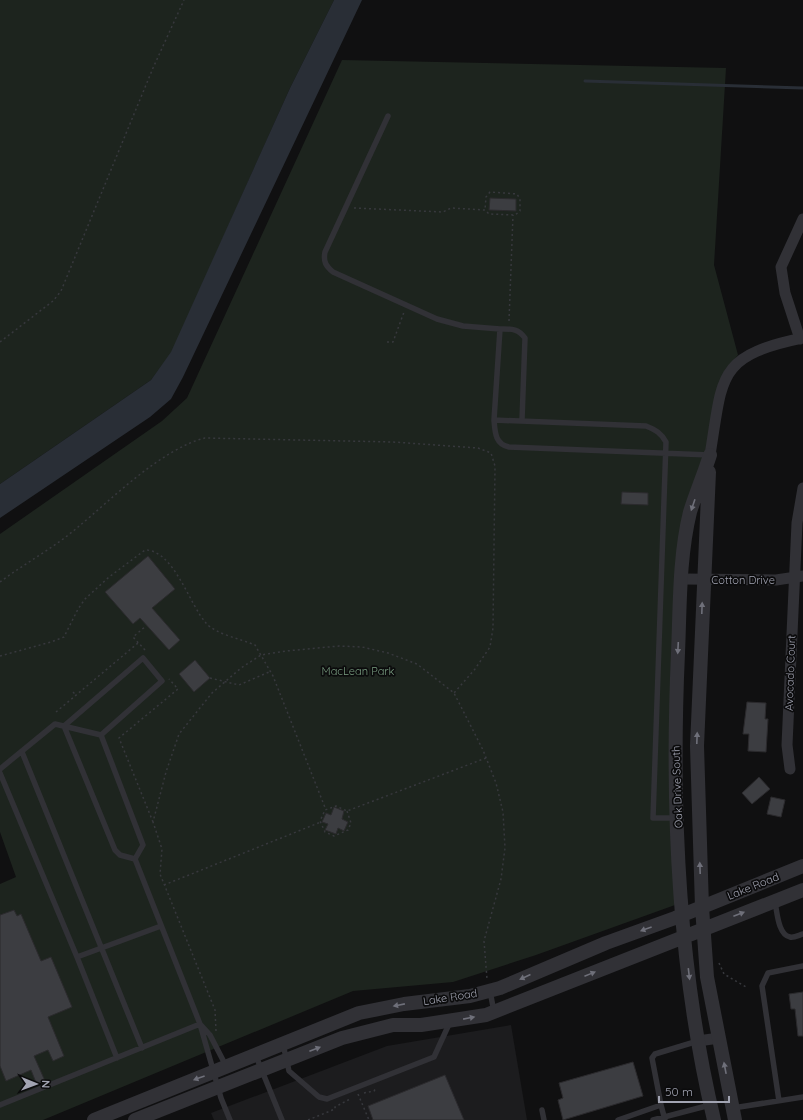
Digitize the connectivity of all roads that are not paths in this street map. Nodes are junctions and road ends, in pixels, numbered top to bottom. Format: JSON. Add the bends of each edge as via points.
{"nodes":[{"id":1,"x":388,"y":116,"type":"dead end"},
{"id":2,"x":803,"y":219,"type":"edge"},
{"id":3,"x":500,"y":329,"type":"junction"},
{"id":4,"x":802,"y":338,"type":"edge"},
{"id":5,"x":494,"y":420,"type":"junction"},
{"id":6,"x":522,"y":420,"type":"junction"},
{"id":7,"x":665,"y":452,"type":"junction"},
{"id":8,"x":710,"y":455,"type":"junction"},
{"id":9,"x":803,"y":488,"type":"edge"},
{"id":10,"x":798,"y":577,"type":"edge"},
{"id":11,"x":682,"y":579,"type":"junction"},
{"id":12,"x":703,"y":580,"type":"junction"},
{"id":13,"x":64,"y":726,"type":"junction"},
{"id":14,"x":101,"y":735,"type":"junction"},
{"id":15,"x":22,"y":752,"type":"junction"},
{"id":16,"x":0,"y":769,"type":"edge"},
{"id":17,"x":790,"y":769,"type":"dead end"},
{"id":18,"x":0,"y":773,"type":"edge"},
{"id":19,"x":678,"y":818,"type":"junction"},
{"id":20,"x":135,"y":858,"type":"junction"},
{"id":21,"x":803,"y":866,"type":"edge"},
{"id":22,"x":803,"y":890,"type":"edge"},
{"id":23,"x":775,"y":901,"type":"junction"},
{"id":24,"x":702,"y":907,"type":"junction"},
{"id":25,"x":682,"y":914,"type":"junction"},
{"id":26,"x":161,"y":926,"type":"junction"},
{"id":27,"x":702,"y":928,"type":"junction"},
{"id":28,"x":803,"y":934,"type":"edge"},
{"id":29,"x":684,"y":936,"type":"junction"},
{"id":30,"x":102,"y":948,"type":"junction"},
{"id":31,"x":77,"y":957,"type":"junction"},
{"id":32,"x":803,"y":966,"type":"edge"},
{"id":33,"x":489,"y":985,"type":"junction"},
{"id":34,"x":494,"y":1012,"type":"junction"},
{"id":35,"x":450,"y":1022,"type":"junction"},
{"id":36,"x":200,"y":1024,"type":"junction"},
{"id":37,"x":719,"y":1038,"type":"junction"},
{"id":38,"x":698,"y":1041,"type":"junction"},
{"id":39,"x":283,"y":1044,"type":"junction"},
{"id":40,"x":142,"y":1048,"type":"junction"},
{"id":41,"x":256,"y":1055,"type":"junction"},
{"id":42,"x":117,"y":1058,"type":"junction"},
{"id":43,"x":286,"y":1060,"type":"junction"},
{"id":44,"x":221,"y":1069,"type":"junction"},
{"id":45,"x":262,"y":1070,"type":"junction"},
{"id":46,"x":218,"y":1087,"type":"junction"},
{"id":47,"x":803,"y":1097,"type":"edge"},
{"id":48,"x":779,"y":1101,"type":"junction"},
{"id":49,"x":710,"y":1104,"type":"junction"},
{"id":50,"x":0,"y":1105,"type":"edge"},
{"id":51,"x":661,"y":1105,"type":"junction"},
{"id":52,"x":542,"y":1110,"type":"dead end"},
{"id":53,"x":734,"y":1114,"type":"edge"},
{"id":54,"x":664,"y":1118,"type":"edge"},
{"id":55,"x":94,"y":1120,"type":"edge"},
{"id":56,"x":136,"y":1120,"type":"edge"},
{"id":57,"x":230,"y":1120,"type":"edge"},
{"id":58,"x":282,"y":1120,"type":"edge"},
{"id":59,"x":544,"y":1120,"type":"edge"},
{"id":60,"x":618,"y":1120,"type":"edge"},
{"id":61,"x":653,"y":1120,"type":"edge"},
{"id":62,"x":714,"y":1120,"type":"edge"}],
"edges":[{"from":1,"to":3,"type":"lane","via":[[325,252],[327,267],[406,307],[437,319],[463,326]]},
{"from":2,"to":4,"type":"street","via":[[781,267],[785,293]]},
{"from":3,"to":5,"type":"lane"},
{"from":3,"to":6,"type":"lane","via":[[521,332],[525,338]]},
{"from":4,"to":8,"type":"street","name":"Oak Drive South","via":[[750,353],[732,367],[721,387]]},
{"from":5,"to":6,"type":"lane"},
{"from":5,"to":7,"type":"lane","via":[[495,435],[504,446]]},
{"from":6,"to":7,"type":"lane","via":[[646,426],[662,436],[666,442]]},
{"from":7,"to":8,"type":"lane"},
{"from":7,"to":19,"type":"lane","via":[[653,818]]},
{"from":8,"to":11,"type":"street","name":"Oak Drive South","one_way":true,"via":[[690,512]]},
{"from":8,"to":12,"type":"street","name":"Oak Drive South"},
{"from":9,"to":10,"type":"street","name":"Avocado Court","via":[[797,523]]},
{"from":10,"to":12,"type":"street","name":"Cotton Drive","via":[[776,580]]},
{"from":10,"to":17,"type":"street","name":"Avocado Court","via":[[787,745]]},
{"from":11,"to":12,"type":"street","name":"Cotton Drive"},
{"from":11,"to":19,"type":"street","name":"Oak Drive South","one_way":true,"via":[[675,714]]},
{"from":24,"to":12,"type":"street","name":"Oak Drive South","one_way":true,"via":[[697,746]]},
{"from":13,"to":14,"type":"lane"},
{"from":13,"to":14,"type":"lane","via":[[143,658],[162,681]]},
{"from":13,"to":15,"type":"lane","via":[[55,724]]},
{"from":13,"to":20,"type":"lane","via":[[115,850],[120,855]]},
{"from":14,"to":20,"type":"lane","via":[[143,845]]},
{"from":15,"to":16,"type":"lane"},
{"from":15,"to":30,"type":"lane"},
{"from":18,"to":31,"type":"lane"},
{"from":19,"to":25,"type":"street","name":"Oak Drive South"},
{"from":20,"to":26,"type":"lane"},
{"from":21,"to":24,"type":"street","name":"Lake Road"},
{"from":22,"to":23,"type":"street","name":"Lake Road"},
{"from":27,"to":23,"type":"street","name":"Lake Road","one_way":true},
{"from":23,"to":28,"type":"lane","via":[[785,935],[790,937]]},
{"from":24,"to":25,"type":"street","name":"Lake Road"},
{"from":24,"to":27,"type":"street","name":"Oak Drive South"},
{"from":25,"to":29,"type":"street","name":"Oak Drive South"},
{"from":25,"to":33,"type":"street","name":"Lake Road","one_way":true},
{"from":26,"to":30,"type":"lane"},
{"from":26,"to":36,"type":"lane"},
{"from":27,"to":29,"type":"street","name":"Lake Road"},
{"from":27,"to":37,"type":"street","name":"Oak Drive South","via":[[707,977]]},
{"from":34,"to":29,"type":"street","name":"Lake Road","one_way":true},
{"from":29,"to":38,"type":"street","name":"Oak Drive South","one_way":true},
{"from":30,"to":31,"type":"lane"},
{"from":30,"to":40,"type":"lane"},
{"from":31,"to":42,"type":"lane"},
{"from":32,"to":48,"type":"lane","via":[[768,973],[762,986]]},
{"from":33,"to":34,"type":"lane"},
{"from":33,"to":39,"type":"street","name":"Lake Road","one_way":true,"via":[[470,996],[404,1004],[359,1013]]},
{"from":35,"to":34,"type":"street","name":"Lake Road","one_way":true},
{"from":43,"to":35,"type":"street","name":"Lake Road","one_way":true,"via":[[373,1029],[393,1025]]},
{"from":35,"to":43,"type":"lane","via":[[434,1057],[327,1099],[319,1097],[289,1071]]},
{"from":36,"to":40,"type":"lane"},
{"from":36,"to":44,"type":"lane","via":[[203,1037]]},
{"from":36,"to":44,"type":"lane","via":[[210,1035]]},
{"from":37,"to":38,"type":"street"},
{"from":53,"to":37,"type":"street","name":"Oak Drive South","one_way":true},
{"from":38,"to":49,"type":"street","name":"Oak Drive South"},
{"from":38,"to":51,"type":"lane","via":[[655,1054],[652,1058]]},
{"from":39,"to":41,"type":"street","name":"Lake Road"},
{"from":39,"to":43,"type":"lane"},
{"from":40,"to":42,"type":"lane"},
{"from":41,"to":44,"type":"street","name":"Lake Road"},
{"from":41,"to":45,"type":"lane"},
{"from":42,"to":50,"type":"lane"},
{"from":43,"to":45,"type":"street","name":"Lake Road"},
{"from":44,"to":46,"type":"lane"},
{"from":44,"to":55,"type":"street","name":"Lake Road","one_way":true},
{"from":45,"to":46,"type":"street","name":"Lake Road"},
{"from":45,"to":58,"type":"lane"},
{"from":46,"to":56,"type":"street","name":"Lake Road"},
{"from":46,"to":57,"type":"lane"},
{"from":47,"to":48,"type":"lane"},
{"from":48,"to":53,"type":"lane"},
{"from":49,"to":54,"type":"lane"},
{"from":49,"to":62,"type":"street","name":"Oak Drive South"},
{"from":51,"to":54,"type":"lane"},
{"from":51,"to":60,"type":"lane"},
{"from":52,"to":59,"type":"lane"},
{"from":54,"to":61,"type":"lane"}]}
